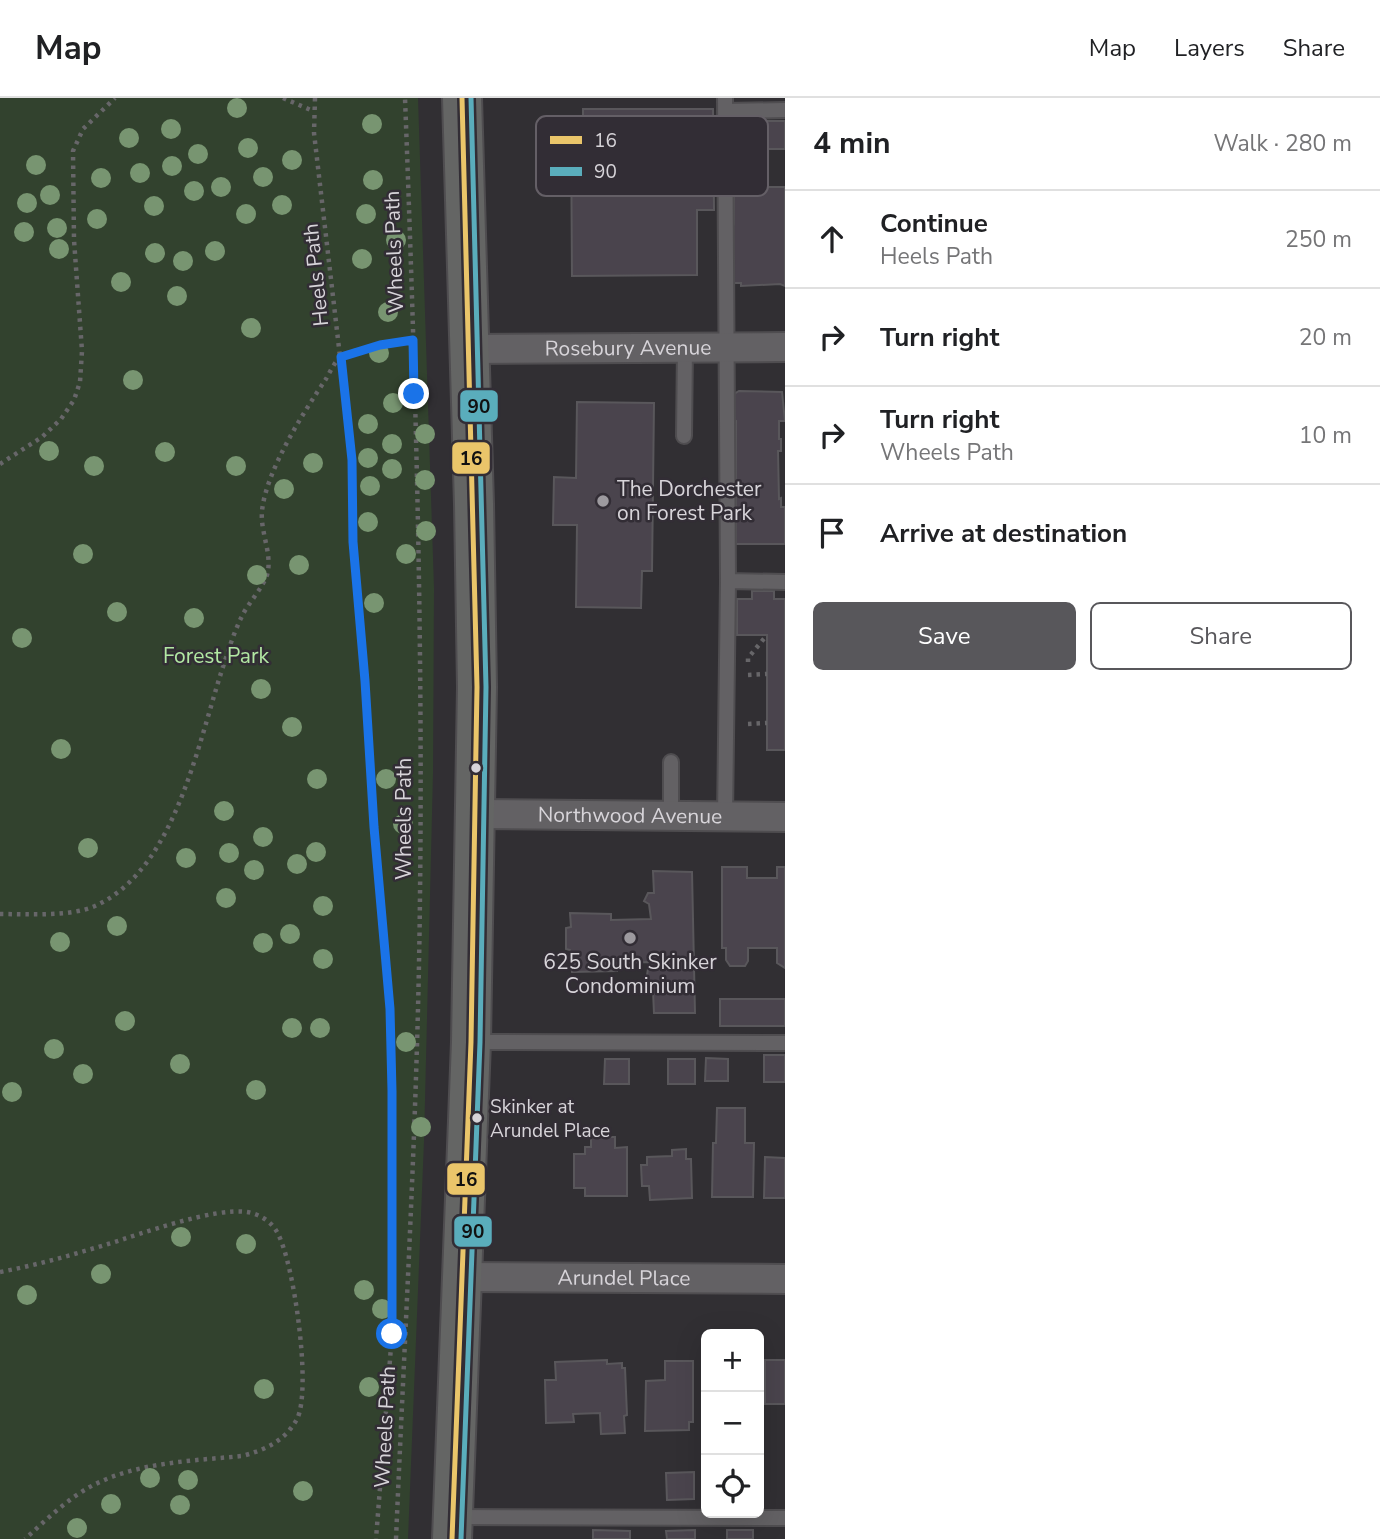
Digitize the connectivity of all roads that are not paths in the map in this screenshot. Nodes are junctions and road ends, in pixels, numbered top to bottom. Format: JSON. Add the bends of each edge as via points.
{"nodes":[{"id":1,"x":462,"y":98,"type":"edge"},
{"id":2,"x":725,"y":104,"type":"edge"},
{"id":3,"x":785,"y":110,"type":"edge"},
{"id":4,"x":725,"y":196,"type":"edge"},
{"id":5,"x":685,"y":347,"type":"junction"},
{"id":6,"x":725,"y":347,"type":"junction"},
{"id":7,"x":785,"y":347,"type":"edge"},
{"id":8,"x":470,"y":349,"type":"junction"},
{"id":9,"x":684,"y":436,"type":"dead end"},
{"id":10,"x":728,"y":581,"type":"junction"},
{"id":11,"x":785,"y":582,"type":"edge"},
{"id":12,"x":671,"y":762,"type":"dead end"},
{"id":13,"x":476,"y":814,"type":"junction"},
{"id":14,"x":671,"y":816,"type":"junction"},
{"id":15,"x":725,"y":817,"type":"junction"},
{"id":16,"x":785,"y":817,"type":"edge"},
{"id":17,"x":471,"y":1042,"type":"junction"},
{"id":18,"x":785,"y":1043,"type":"edge"},
{"id":19,"x":461,"y":1277,"type":"junction"},
{"id":20,"x":785,"y":1279,"type":"edge"},
{"id":21,"x":785,"y":1518,"type":"edge"},
{"id":22,"x":452,"y":1528,"type":"edge"}],
"edges":[{"from":1,"to":8,"type":"main road"},
{"from":2,"to":3,"type":"lane"},
{"from":4,"to":6,"type":"lane"},
{"from":5,"to":6,"type":"street","name":"Rosebury Avenue"},
{"from":5,"to":8,"type":"street","name":"Rosebury Avenue"},
{"from":5,"to":9,"type":"lane"},
{"from":6,"to":7,"type":"street","name":"Rosebury Avenue"},
{"from":6,"to":10,"type":"lane"},
{"from":8,"to":13,"type":"main road"},
{"from":10,"to":11,"type":"lane"},
{"from":10,"to":15,"type":"lane"},
{"from":12,"to":14,"type":"lane"},
{"from":13,"to":14,"type":"street","name":"Northwood Avenue"},
{"from":13,"to":17,"type":"main road"},
{"from":14,"to":15,"type":"street","name":"Northwood Avenue"},
{"from":15,"to":16,"type":"street","name":"Northwood Avenue"},
{"from":17,"to":18,"type":"lane"},
{"from":17,"to":19,"type":"main road"},
{"from":19,"to":20,"type":"street","name":"Arundel Place"},
{"from":19,"to":22,"type":"main road"},
{"from":21,"to":22,"type":"lane"}]}
